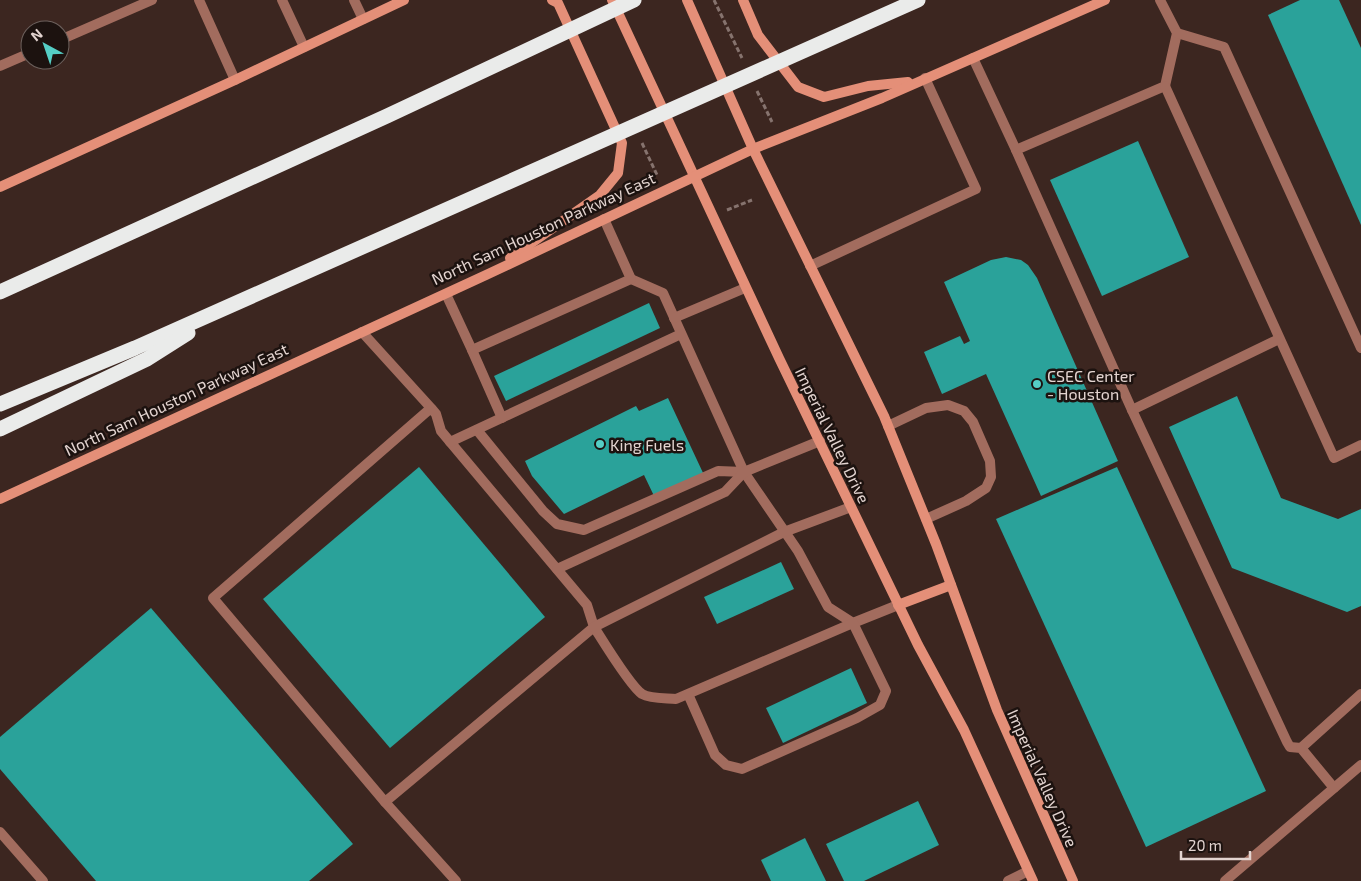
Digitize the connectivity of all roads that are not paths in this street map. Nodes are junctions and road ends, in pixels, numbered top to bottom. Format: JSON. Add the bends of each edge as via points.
{"nodes":[{"id":1,"x":152,"y":0,"type":"edge"},
{"id":2,"x":199,"y":0,"type":"edge"},
{"id":3,"x":282,"y":0,"type":"edge"},
{"id":4,"x":354,"y":0,"type":"edge"},
{"id":5,"x":404,"y":0,"type":"edge"},
{"id":6,"x":552,"y":0,"type":"edge"},
{"id":7,"x":612,"y":0,"type":"edge"},
{"id":8,"x":634,"y":0,"type":"edge"},
{"id":9,"x":687,"y":0,"type":"edge"},
{"id":10,"x":743,"y":0,"type":"edge"},
{"id":11,"x":918,"y":0,"type":"edge"},
{"id":12,"x":1105,"y":0,"type":"edge"},
{"id":13,"x":1160,"y":0,"type":"edge"},
{"id":14,"x":363,"y":19,"type":"junction"},
{"id":15,"x":1177,"y":33,"type":"junction"},
{"id":16,"x":70,"y":36,"type":"edge"},
{"id":17,"x":304,"y":47,"type":"junction"},
{"id":18,"x":20,"y":57,"type":"edge"},
{"id":19,"x":973,"y":58,"type":"junction"},
{"id":20,"x":0,"y":66,"type":"edge"},
{"id":21,"x":235,"y":80,"type":"junction"},
{"id":22,"x":920,"y":80,"type":"junction"},
{"id":23,"x":1165,"y":86,"type":"junction"},
{"id":24,"x":752,"y":149,"type":"junction"},
{"id":25,"x":1016,"y":150,"type":"junction"},
{"id":26,"x":693,"y":177,"type":"junction"},
{"id":27,"x":0,"y":187,"type":"edge"},
{"id":28,"x":604,"y":220,"type":"junction"},
{"id":29,"x":810,"y":266,"type":"junction"},
{"id":30,"x":486,"y":275,"type":"junction"},
{"id":31,"x":631,"y":279,"type":"junction"},
{"id":32,"x":745,"y":288,"type":"junction"},
{"id":33,"x":0,"y":292,"type":"edge"},
{"id":34,"x":446,"y":294,"type":"junction"},
{"id":35,"x":225,"y":308,"type":"junction"},
{"id":36,"x":674,"y":318,"type":"junction"},
{"id":37,"x":362,"y":332,"type":"junction"},
{"id":38,"x":682,"y":334,"type":"junction"},
{"id":39,"x":1280,"y":339,"type":"junction"},
{"id":40,"x":1361,"y":348,"type":"edge"},
{"id":41,"x":472,"y":350,"type":"junction"},
{"id":42,"x":0,"y":404,"type":"edge"},
{"id":43,"x":430,"y":408,"type":"junction"},
{"id":44,"x":1132,"y":410,"type":"junction"},
{"id":45,"x":502,"y":418,"type":"junction"},
{"id":46,"x":888,"y":426,"type":"junction"},
{"id":47,"x":0,"y":428,"type":"edge"},
{"id":48,"x":476,"y":430,"type":"junction"},
{"id":49,"x":820,"y":441,"type":"junction"},
{"id":50,"x":450,"y":442,"type":"junction"},
{"id":51,"x":1361,"y":445,"type":"edge"},
{"id":52,"x":744,"y":472,"type":"junction"},
{"id":53,"x":0,"y":499,"type":"edge"},
{"id":54,"x":851,"y":507,"type":"junction"},
{"id":55,"x":926,"y":519,"type":"junction"},
{"id":56,"x":784,"y":532,"type":"junction"},
{"id":57,"x":557,"y":569,"type":"junction"},
{"id":58,"x":951,"y":585,"type":"junction"},
{"id":59,"x":898,"y":605,"type":"junction"},
{"id":60,"x":853,"y":623,"type":"junction"},
{"id":61,"x":594,"y":627,"type":"junction"},
{"id":62,"x":688,"y":694,"type":"junction"},
{"id":63,"x":1361,"y":694,"type":"edge"},
{"id":64,"x":1301,"y":748,"type":"junction"},
{"id":65,"x":1361,"y":766,"type":"edge"},
{"id":66,"x":1334,"y":788,"type":"junction"},
{"id":67,"x":385,"y":802,"type":"junction"},
{"id":68,"x":0,"y":832,"type":"edge"},
{"id":69,"x":1030,"y":876,"type":"edge"},
{"id":70,"x":43,"y":881,"type":"edge"},
{"id":71,"x":456,"y":881,"type":"edge"},
{"id":72,"x":1008,"y":881,"type":"edge"},
{"id":73,"x":1073,"y":881,"type":"edge"},
{"id":74,"x":1225,"y":881,"type":"edge"}],
"edges":[{"from":1,"to":16,"type":"lane"},
{"from":2,"to":21,"type":"lane"},
{"from":3,"to":17,"type":"lane"},
{"from":4,"to":14,"type":"lane"},
{"from":5,"to":14,"type":"main road"},
{"from":6,"to":30,"type":"main road","via":[[558,3],[622,143],[618,173],[600,195]]},
{"from":7,"to":26,"type":"main road","name":"Imperial Valley Drive"},
{"from":8,"to":33,"type":"highway"},
{"from":9,"to":24,"type":"main road","name":"Imperial Valley Drive"},
{"from":10,"to":22,"type":"main road","via":[[758,34],[798,87],[824,97],[868,86]]},
{"from":11,"to":35,"type":"highway"},
{"from":12,"to":19,"type":"main road","name":"North Sam Houston Parkway East"},
{"from":13,"to":15,"type":"lane"},
{"from":14,"to":17,"type":"main road"},
{"from":15,"to":23,"type":"lane"},
{"from":15,"to":40,"type":"lane","via":[[1224,46]]},
{"from":17,"to":21,"type":"main road"},
{"from":18,"to":20,"type":"lane"},
{"from":19,"to":22,"type":"main road","name":"North Sam Houston Parkway East"},
{"from":19,"to":25,"type":"lane"},
{"from":21,"to":27,"type":"main road"},
{"from":22,"to":24,"type":"main road","name":"North Sam Houston Parkway East"},
{"from":22,"to":29,"type":"lane","via":[[976,189]]},
{"from":23,"to":25,"type":"lane"},
{"from":23,"to":39,"type":"lane"},
{"from":24,"to":26,"type":"main road","name":"North Sam Houston Parkway East"},
{"from":24,"to":29,"type":"main road","name":"Imperial Valley Drive"},
{"from":25,"to":44,"type":"lane"},
{"from":26,"to":28,"type":"main road","name":"North Sam Houston Parkway East"},
{"from":26,"to":32,"type":"main road","name":"Imperial Valley Drive"},
{"from":28,"to":30,"type":"main road","name":"North Sam Houston Parkway East"},
{"from":28,"to":31,"type":"lane"},
{"from":29,"to":46,"type":"main road","name":"Imperial Valley Drive"},
{"from":30,"to":34,"type":"main road","name":"North Sam Houston Parkway East"},
{"from":31,"to":36,"type":"lane","via":[[663,294]]},
{"from":31,"to":41,"type":"lane"},
{"from":32,"to":36,"type":"lane"},
{"from":32,"to":49,"type":"main road","name":"Imperial Valley Drive"},
{"from":34,"to":37,"type":"main road","name":"North Sam Houston Parkway East"},
{"from":34,"to":41,"type":"lane"},
{"from":35,"to":42,"type":"highway"},
{"from":35,"to":47,"type":"highway","via":[[147,359]]},
{"from":36,"to":38,"type":"lane"},
{"from":37,"to":43,"type":"lane"},
{"from":37,"to":53,"type":"main road","name":"North Sam Houston Parkway East"},
{"from":38,"to":45,"type":"lane"},
{"from":38,"to":52,"type":"lane"},
{"from":39,"to":44,"type":"lane"},
{"from":39,"to":51,"type":"lane","via":[[1334,458]]},
{"from":41,"to":45,"type":"lane"},
{"from":43,"to":50,"type":"lane"},
{"from":43,"to":67,"type":"lane","via":[[212,598]]},
{"from":44,"to":64,"type":"lane","via":[[1287,742],[1290,747]]},
{"from":45,"to":48,"type":"lane"},
{"from":46,"to":55,"type":"main road","name":"Imperial Valley Drive"},
{"from":46,"to":55,"type":"lane","via":[[926,408],[948,406],[964,411],[973,422],[990,461],[986,488]]},
{"from":48,"to":50,"type":"lane"},
{"from":48,"to":52,"type":"lane","via":[[557,524],[584,530],[718,471]]},
{"from":49,"to":52,"type":"lane"},
{"from":49,"to":54,"type":"main road","name":"Imperial Valley Drive"},
{"from":50,"to":57,"type":"lane"},
{"from":52,"to":56,"type":"lane"},
{"from":52,"to":57,"type":"lane","via":[[725,492]]},
{"from":54,"to":56,"type":"lane"},
{"from":54,"to":59,"type":"main road","name":"Imperial Valley Drive"},
{"from":55,"to":58,"type":"main road","name":"Imperial Valley Drive"},
{"from":56,"to":60,"type":"lane","via":[[828,607]]},
{"from":56,"to":61,"type":"lane"},
{"from":57,"to":61,"type":"lane","via":[[587,604]]},
{"from":58,"to":59,"type":"main road"},
{"from":58,"to":73,"type":"main road","name":"Imperial Valley Drive","via":[[997,710]]},
{"from":59,"to":60,"type":"lane"},
{"from":59,"to":69,"type":"main road","name":"Imperial Valley Drive","via":[[964,730]]},
{"from":60,"to":62,"type":"lane"},
{"from":60,"to":62,"type":"lane","via":[[886,691],[880,705],[774,756],[742,769],[726,765],[715,755]]},
{"from":61,"to":62,"type":"lane","via":[[641,694],[676,699]]},
{"from":61,"to":67,"type":"lane"},
{"from":63,"to":64,"type":"lane"},
{"from":64,"to":66,"type":"lane"},
{"from":65,"to":66,"type":"lane"},
{"from":66,"to":74,"type":"lane"},
{"from":67,"to":71,"type":"lane"},
{"from":68,"to":70,"type":"lane"},
{"from":69,"to":72,"type":"lane"}]}
